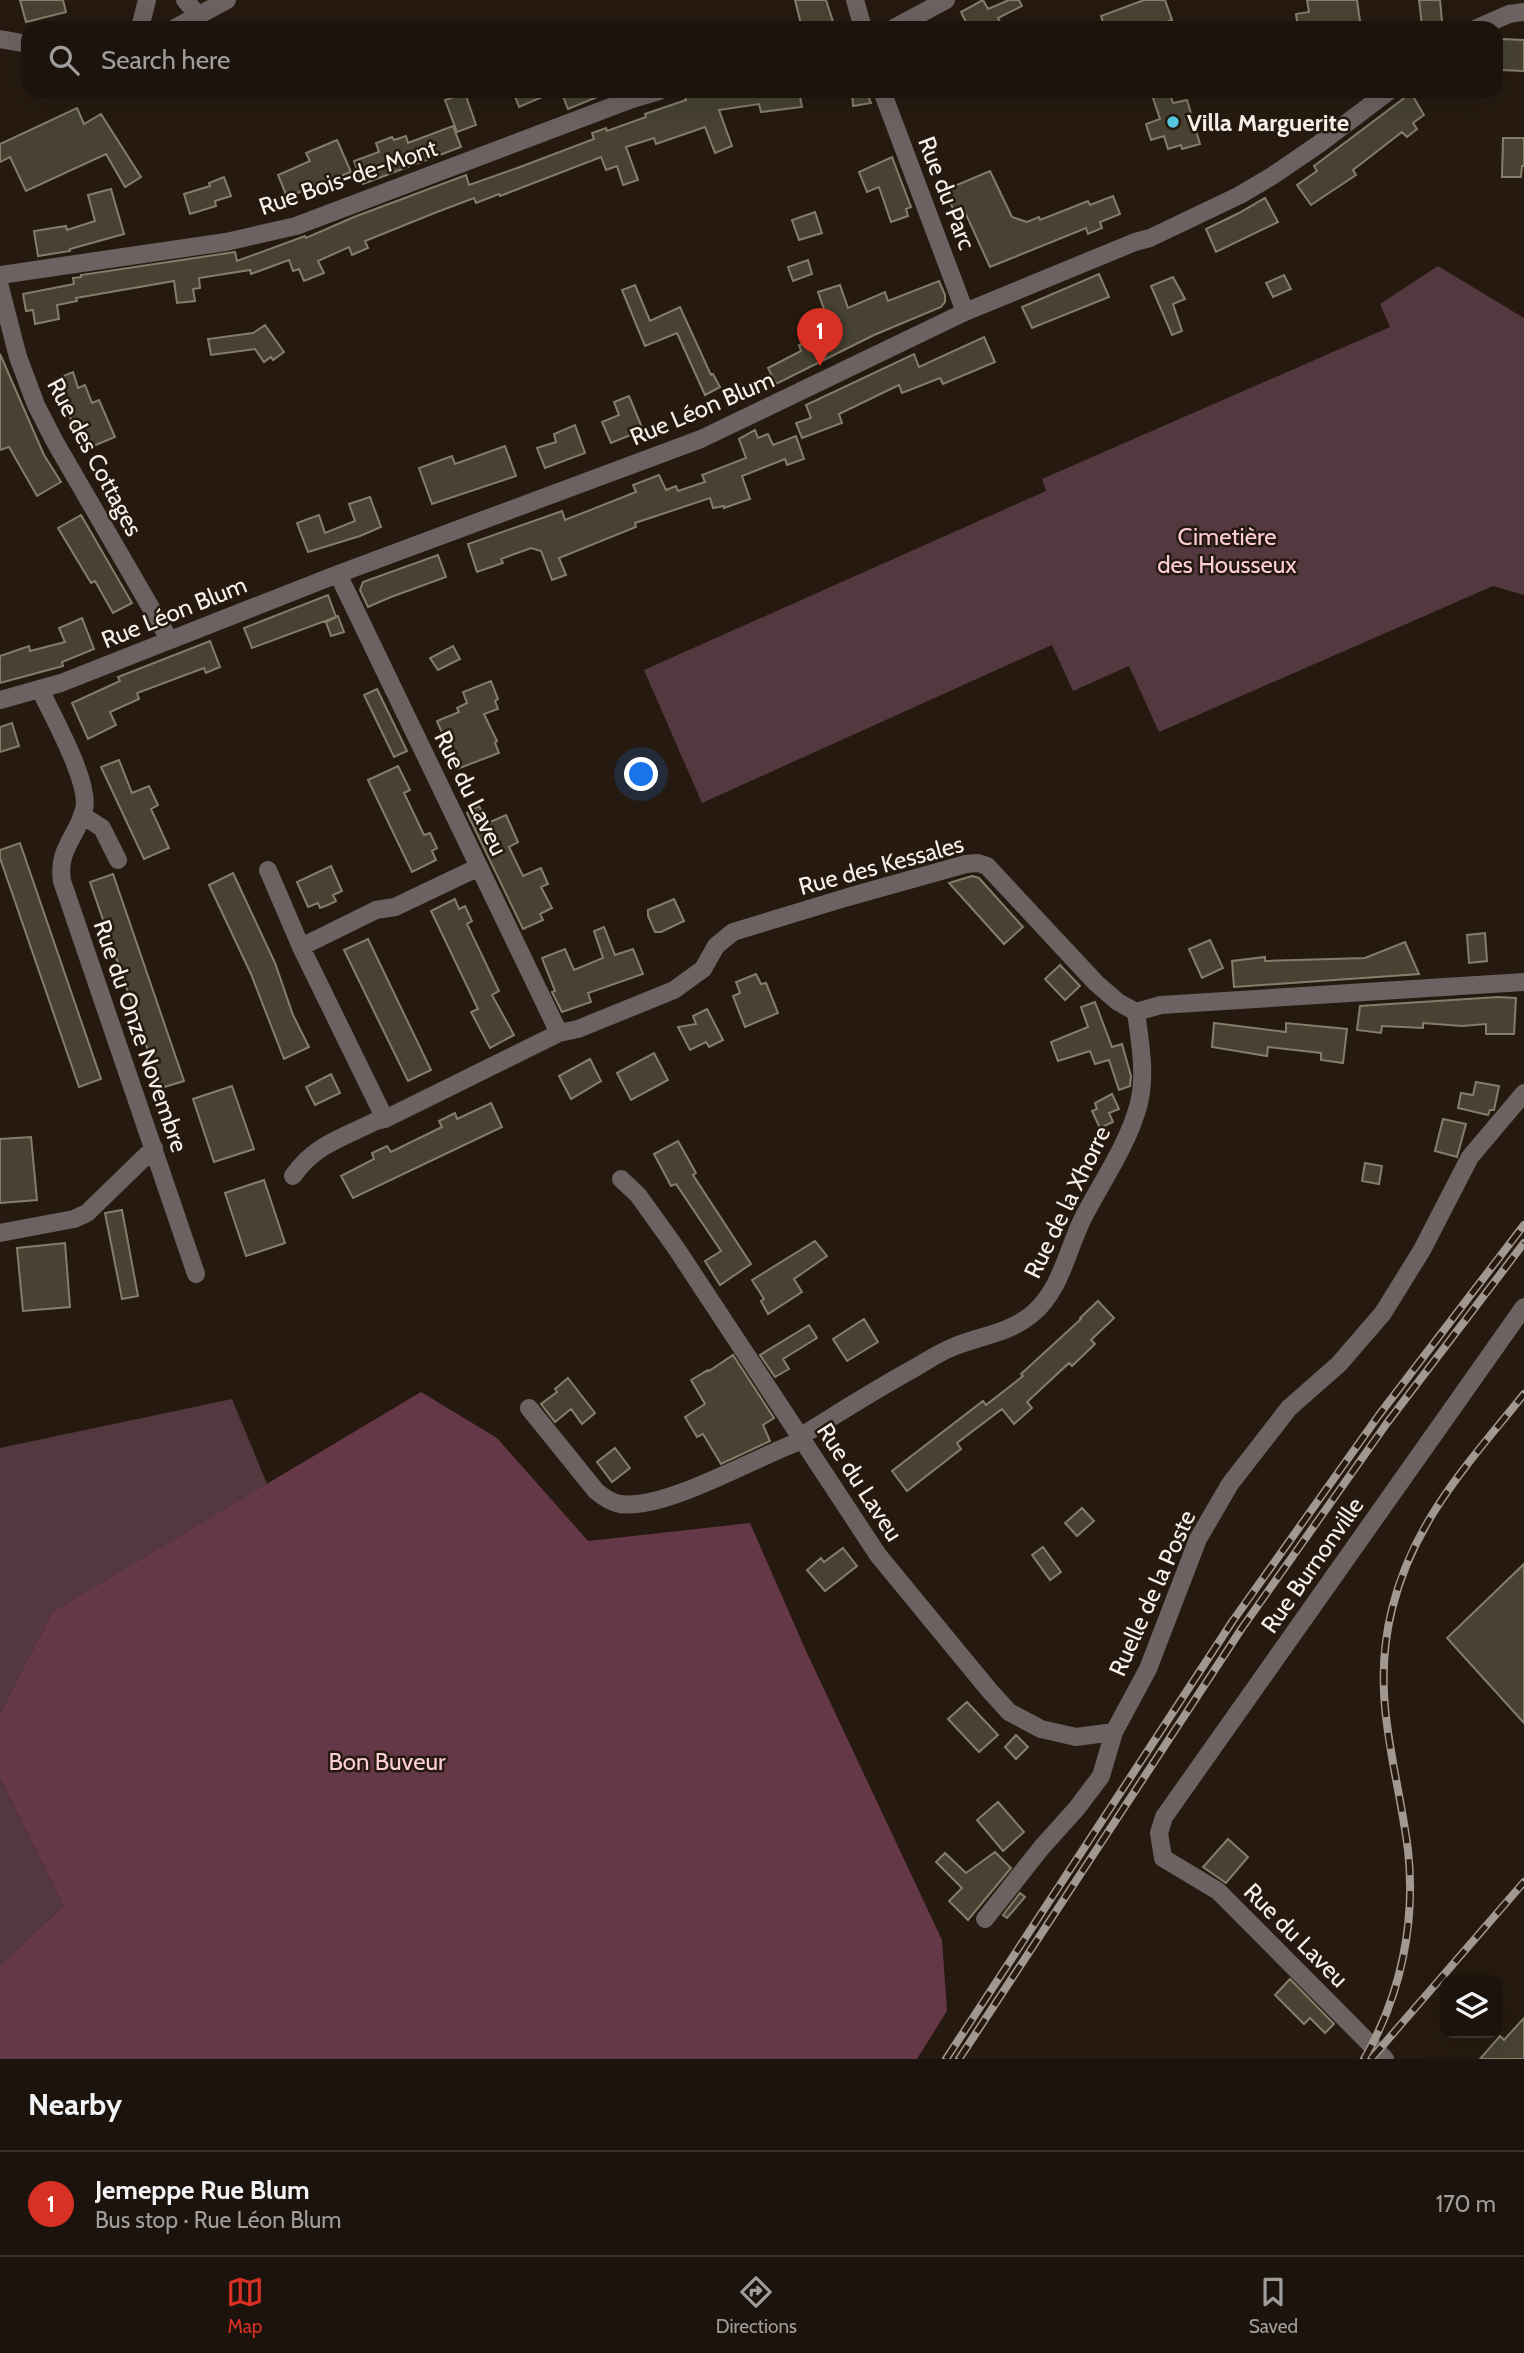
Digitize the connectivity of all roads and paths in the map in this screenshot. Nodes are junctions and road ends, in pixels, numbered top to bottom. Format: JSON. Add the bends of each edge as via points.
{"nodes":[{"id":1,"x":147,"y":0,"type":"edge"},
{"id":2,"x":185,"y":0,"type":"edge"},
{"id":3,"x":227,"y":0,"type":"edge"},
{"id":4,"x":855,"y":0,"type":"edge"},
{"id":5,"x":946,"y":0,"type":"edge"},
{"id":6,"x":1524,"y":12,"type":"edge"},
{"id":7,"x":198,"y":15,"type":"junction"},
{"id":8,"x":142,"y":21,"type":"edge"},
{"id":9,"x":187,"y":21,"type":"edge"},
{"id":10,"x":861,"y":21,"type":"edge"},
{"id":11,"x":907,"y":21,"type":"edge"},
{"id":12,"x":1492,"y":21,"type":"edge"},
{"id":13,"x":0,"y":39,"type":"edge"},
{"id":14,"x":21,"y":43,"type":"edge"},
{"id":15,"x":637,"y":98,"type":"edge"},
{"id":16,"x":885,"y":98,"type":"edge"},
{"id":17,"x":1380,"y":98,"type":"edge"},
{"id":18,"x":0,"y":275,"type":"edge"},
{"id":19,"x":0,"y":288,"type":"edge"},
{"id":20,"x":965,"y":312,"type":"junction"},
{"id":21,"x":338,"y":574,"type":"junction"},
{"id":22,"x":169,"y":639,"type":"junction"},
{"id":23,"x":40,"y":689,"type":"junction"},
{"id":24,"x":0,"y":700,"type":"edge"},
{"id":25,"x":82,"y":815,"type":"junction"},
{"id":26,"x":118,"y":860,"type":"dead end"},
{"id":27,"x":479,"y":867,"type":"junction"},
{"id":28,"x":268,"y":870,"type":"dead end"},
{"id":29,"x":301,"y":947,"type":"junction"},
{"id":30,"x":1524,"y":982,"type":"edge"},
{"id":31,"x":1136,"y":1012,"type":"junction"},
{"id":32,"x":559,"y":1033,"type":"junction"},
{"id":33,"x":1524,"y":1093,"type":"edge"},
{"id":34,"x":385,"y":1119,"type":"junction"},
{"id":35,"x":154,"y":1149,"type":"junction"},
{"id":36,"x":293,"y":1176,"type":"dead end"},
{"id":37,"x":621,"y":1179,"type":"dead end"},
{"id":38,"x":0,"y":1233,"type":"edge"},
{"id":39,"x":196,"y":1274,"type":"dead end"},
{"id":40,"x":1524,"y":1307,"type":"edge"},
{"id":41,"x":529,"y":1408,"type":"dead end"},
{"id":42,"x":802,"y":1438,"type":"junction"},
{"id":43,"x":1114,"y":1732,"type":"junction"},
{"id":44,"x":1163,"y":1858,"type":"joint"},
{"id":45,"x":985,"y":1919,"type":"dead end"},
{"id":46,"x":1385,"y":2059,"type":"edge"}],
"edges":[{"from":1,"to":8,"type":"street"},
{"from":2,"to":7,"type":"street"},
{"from":3,"to":7,"type":"street"},
{"from":4,"to":10,"type":"street"},
{"from":5,"to":11,"type":"street"},
{"from":6,"to":12,"type":"street"},
{"from":7,"to":9,"type":"street"},
{"from":13,"to":14,"type":"street"},
{"from":15,"to":18,"type":"street","name":"Rue Bois-de-Mont","via":[[296,226],[226,242]]},
{"from":16,"to":20,"type":"street","name":"Rue du Parc"},
{"from":17,"to":20,"type":"street","name":"Rue Léon Blum","via":[[1240,195],[1150,238]]},
{"from":19,"to":22,"type":"street","name":"Rue des Cottages","via":[[22,369],[47,427]]},
{"from":20,"to":21,"type":"street","name":"Rue Léon Blum","via":[[701,439]]},
{"from":21,"to":22,"type":"street","name":"Rue Léon Blum"},
{"from":21,"to":27,"type":"street","name":"Rue du Laveu"},
{"from":22,"to":23,"type":"street","name":"Rue Léon Blum"},
{"from":23,"to":24,"type":"street","name":"Rue Léon Blum"},
{"from":23,"to":25,"type":"street","name":"Rue du Onze Novembre","via":[[85,793]]},
{"from":25,"to":26,"type":"street","via":[[102,828]]},
{"from":25,"to":35,"type":"street","name":"Rue du Onze Novembre","via":[[62,857],[62,881]]},
{"from":27,"to":29,"type":"street"},
{"from":27,"to":32,"type":"street","name":"Rue du Laveu"},
{"from":28,"to":29,"type":"street"},
{"from":29,"to":34,"type":"street"},
{"from":30,"to":31,"type":"street","via":[[1161,1004]]},
{"from":31,"to":32,"type":"street","name":"Rue des Kessales","via":[[1096,983],[987,866],[978,863],[733,932],[716,946],[702,970],[674,990]]},
{"from":31,"to":42,"type":"street","name":"Rue de la Xhorre","via":[[1142,1081],[1135,1115],[1045,1300],[1019,1324],[952,1347]]},
{"from":32,"to":34,"type":"street"},
{"from":33,"to":43,"type":"street","name":"Ruelle de la Poste","via":[[1470,1157],[1383,1313],[1339,1364],[1289,1408],[1230,1484],[1198,1539],[1148,1669]]},
{"from":34,"to":36,"type":"street","via":[[315,1151]]},
{"from":35,"to":38,"type":"street","via":[[87,1213]]},
{"from":35,"to":39,"type":"street","name":"Rue du Onze Novembre"},
{"from":37,"to":42,"type":"street","name":"Rue du Laveu","via":[[676,1248]]},
{"from":40,"to":44,"type":"street","name":"Rue Burnonville","via":[[1164,1817],[1159,1833]]},
{"from":41,"to":42,"type":"street","via":[[596,1491],[622,1504],[681,1492]]},
{"from":42,"to":43,"type":"street","name":"Rue du Laveu","via":[[894,1577],[1009,1712],[1063,1735]]},
{"from":43,"to":45,"type":"street","name":"Ruelle de la Poste","via":[[1101,1776]]},
{"from":44,"to":46,"type":"street","name":"Rue du Laveu","via":[[1218,1891]]}]}
